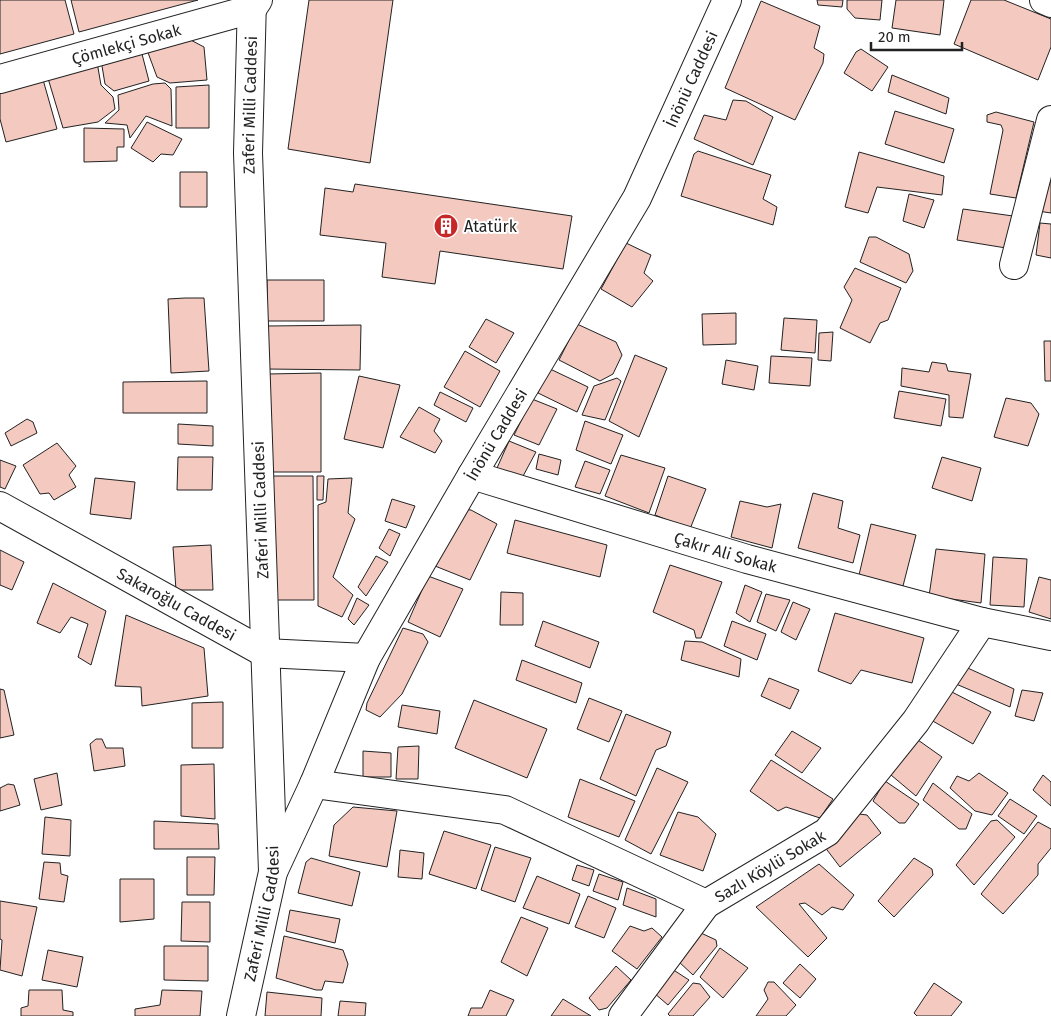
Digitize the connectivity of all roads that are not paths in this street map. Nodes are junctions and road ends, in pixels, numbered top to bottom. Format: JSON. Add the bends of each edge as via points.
{"nodes":[{"id":1,"x":1044,"y":0,"type":"edge"},
{"id":2,"x":718,"y":1,"type":"edge"},
{"id":3,"x":254,"y":3,"type":"edge"},
{"id":4,"x":1051,"y":3,"type":"edge"},
{"id":5,"x":0,"y":79,"type":"edge"},
{"id":6,"x":1051,"y":120,"type":"edge"},
{"id":7,"x":1014,"y":265,"type":"dead end"},
{"id":8,"x":472,"y":474,"type":"junction"},
{"id":9,"x":0,"y":506,"type":"edge"},
{"id":10,"x":982,"y":622,"type":"junction"},
{"id":11,"x":1051,"y":636,"type":"edge"},
{"id":12,"x":264,"y":653,"type":"junction"},
{"id":13,"x":366,"y":658,"type":"junction"},
{"id":14,"x":314,"y":784,"type":"junction"},
{"id":15,"x":273,"y":872,"type":"junction"},
{"id":16,"x":706,"y":904,"type":"junction"},
{"id":17,"x":241,"y":1016,"type":"edge"},
{"id":18,"x":623,"y":1016,"type":"edge"}],
"edges":[{"from":1,"to":4,"type":"street"},
{"from":2,"to":8,"type":"street","name":"İnönü Caddesi","via":[[638,198]]},
{"from":3,"to":5,"type":"street","name":"Çömlekçi Sokak"},
{"from":3,"to":12,"type":"street","name":"Zaferi Milli Caddesi","via":[[248,152]]},
{"from":6,"to":7,"type":"street"},
{"from":8,"to":10,"type":"street","name":"Çakır Ali Sokak","via":[[747,559]]},
{"from":8,"to":13,"type":"street","name":"İnönü Caddesi"},
{"from":9,"to":12,"type":"street","name":"Sakaroğlu Caddesi"},
{"from":10,"to":11,"type":"street"},
{"from":10,"to":16,"type":"street","name":"Sazlı Köylü Sokak","via":[[916,721],[827,832]]},
{"from":12,"to":13,"type":"street","name":"Sakaroğlu Caddesi"},
{"from":12,"to":15,"type":"street","name":"Zaferi Milli Caddesi"},
{"from":13,"to":14,"type":"street","name":"İnönü Caddesi"},
{"from":14,"to":15,"type":"street","name":"İnönü Caddesi"},
{"from":14,"to":16,"type":"street","name":"Sazlı Köylü Sokak","via":[[505,810]]},
{"from":15,"to":17,"type":"street","name":"Zaferi Milli Caddesi"},
{"from":16,"to":18,"type":"street"}]}
